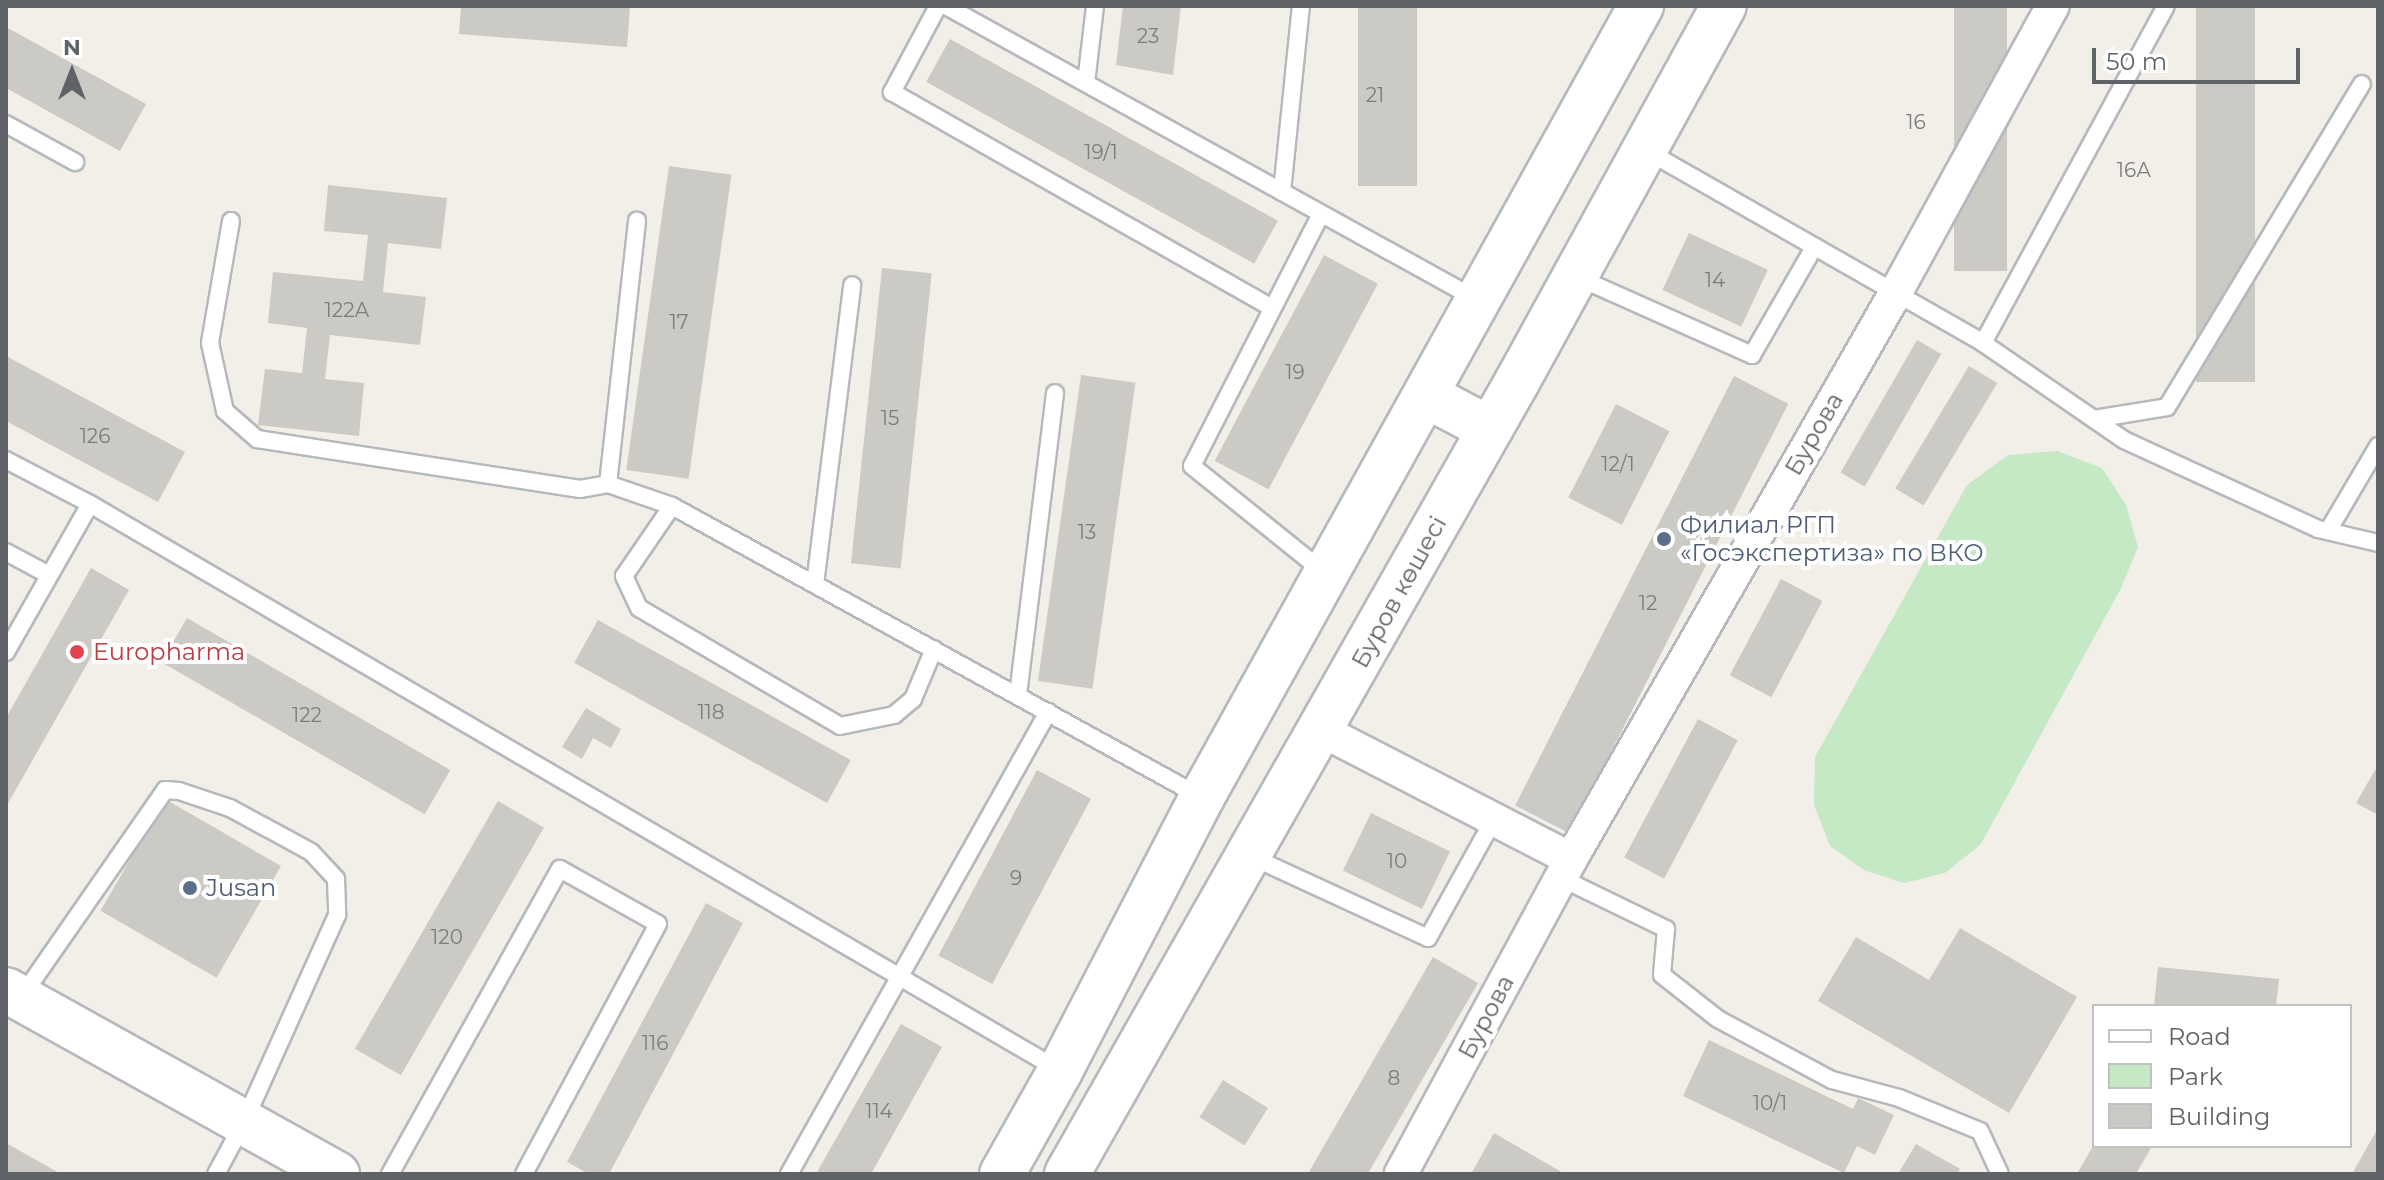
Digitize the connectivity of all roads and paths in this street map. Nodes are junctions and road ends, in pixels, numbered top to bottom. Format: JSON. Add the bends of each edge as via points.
{"nodes":[{"id":1,"x":938,"y":6,"type":"edge"},
{"id":2,"x":946,"y":6,"type":"edge"},
{"id":3,"x":1095,"y":6,"type":"edge"},
{"id":4,"x":1301,"y":6,"type":"edge"},
{"id":5,"x":1641,"y":6,"type":"edge"},
{"id":6,"x":1724,"y":6,"type":"edge"},
{"id":7,"x":2053,"y":6,"type":"edge"},
{"id":8,"x":2166,"y":6,"type":"edge"},
{"id":9,"x":1086,"y":83,"type":"junction"},
{"id":10,"x":2362,"y":84,"type":"dead end"},
{"id":11,"x":6,"y":124,"type":"edge"},
{"id":12,"x":1646,"y":150,"type":"junction"},
{"id":13,"x":75,"y":162,"type":"dead end"},
{"id":14,"x":1282,"y":192,"type":"junction"},
{"id":15,"x":1321,"y":214,"type":"junction"},
{"id":16,"x":231,"y":221,"type":"dead end"},
{"id":17,"x":637,"y":221,"type":"dead end"},
{"id":18,"x":1814,"y":247,"type":"junction"},
{"id":19,"x":1576,"y":277,"type":"junction"},
{"id":20,"x":852,"y":285,"type":"dead end"},
{"id":21,"x":1895,"y":294,"type":"junction"},
{"id":22,"x":1477,"y":300,"type":"junction"},
{"id":23,"x":1271,"y":307,"type":"junction"},
{"id":24,"x":1983,"y":343,"type":"junction"},
{"id":25,"x":1055,"y":393,"type":"dead end"},
{"id":26,"x":1427,"y":396,"type":"junction"},
{"id":27,"x":2094,"y":419,"type":"junction"},
{"id":28,"x":1490,"y":429,"type":"junction"},
{"id":29,"x":2378,"y":446,"type":"edge"},
{"id":30,"x":6,"y":460,"type":"edge"},
{"id":31,"x":608,"y":484,"type":"junction"},
{"id":32,"x":90,"y":504,"type":"junction"},
{"id":33,"x":672,"y":506,"type":"junction"},
{"id":34,"x":2328,"y":531,"type":"junction"},
{"id":35,"x":2378,"y":543,"type":"edge"},
{"id":36,"x":6,"y":552,"type":"edge"},
{"id":37,"x":49,"y":575,"type":"junction"},
{"id":38,"x":1328,"y":576,"type":"junction"},
{"id":39,"x":815,"y":584,"type":"junction"},
{"id":40,"x":934,"y":649,"type":"junction"},
{"id":41,"x":6,"y":652,"type":"edge"},
{"id":42,"x":1018,"y":695,"type":"junction"},
{"id":43,"x":1048,"y":712,"type":"junction"},
{"id":44,"x":1321,"y":730,"type":"junction"},
{"id":45,"x":1202,"y":797,"type":"junction"},
{"id":46,"x":1494,"y":819,"type":"junction"},
{"id":47,"x":1249,"y":855,"type":"junction"},
{"id":48,"x":1566,"y":868,"type":"junction"},
{"id":49,"x":897,"y":978,"type":"junction"},
{"id":50,"x":13,"y":994,"type":"edge"},
{"id":51,"x":1060,"y":1071,"type":"junction"},
{"id":52,"x":244,"y":1122,"type":"junction"},
{"id":53,"x":216,"y":1174,"type":"edge"},
{"id":54,"x":337,"y":1174,"type":"edge"},
{"id":55,"x":390,"y":1174,"type":"edge"},
{"id":56,"x":524,"y":1174,"type":"edge"},
{"id":57,"x":789,"y":1174,"type":"edge"},
{"id":58,"x":1002,"y":1174,"type":"edge"},
{"id":59,"x":1067,"y":1174,"type":"edge"},
{"id":60,"x":1401,"y":1174,"type":"edge"},
{"id":61,"x":2000,"y":1174,"type":"edge"}],
"edges":[{"from":1,"to":23,"type":"lane","via":[[892,92]]},
{"from":2,"to":9,"type":"lane"},
{"from":3,"to":9,"type":"lane"},
{"from":4,"to":14,"type":"lane"},
{"from":5,"to":22,"type":"main road"},
{"from":6,"to":12,"type":"main road","name":"Буров көшесі"},
{"from":7,"to":21,"type":"street","name":"Бурова"},
{"from":8,"to":24,"type":"lane"},
{"from":9,"to":14,"type":"lane"},
{"from":10,"to":27,"type":"lane","via":[[2167,407]]},
{"from":11,"to":13,"type":"lane"},
{"from":12,"to":18,"type":"lane"},
{"from":12,"to":19,"type":"main road","name":"Буров көшесі"},
{"from":14,"to":15,"type":"lane"},
{"from":15,"to":22,"type":"lane"},
{"from":15,"to":23,"type":"lane"},
{"from":16,"to":31,"type":"lane","via":[[210,343],[225,411],[257,439],[580,489]]},
{"from":17,"to":31,"type":"lane"},
{"from":18,"to":19,"type":"lane","via":[[1752,355]]},
{"from":18,"to":21,"type":"lane"},
{"from":19,"to":28,"type":"main road","name":"Буров көшесі"},
{"from":20,"to":39,"type":"lane"},
{"from":21,"to":24,"type":"lane"},
{"from":21,"to":48,"type":"street","name":"Бурова"},
{"from":22,"to":26,"type":"main road"},
{"from":23,"to":38,"type":"lane","via":[[1192,466]]},
{"from":24,"to":27,"type":"lane"},
{"from":25,"to":42,"type":"lane"},
{"from":26,"to":28,"type":"main road"},
{"from":26,"to":38,"type":"main road"},
{"from":27,"to":34,"type":"lane","via":[[2124,440]]},
{"from":28,"to":44,"type":"main road","name":"Буров көшесі"},
{"from":29,"to":34,"type":"lane"},
{"from":30,"to":32,"type":"lane"},
{"from":31,"to":33,"type":"lane"},
{"from":32,"to":37,"type":"lane"},
{"from":32,"to":49,"type":"lane"},
{"from":33,"to":39,"type":"lane"},
{"from":33,"to":40,"type":"lane","via":[[624,576],[639,608],[840,726],[894,715],[913,699]]},
{"from":34,"to":35,"type":"lane"},
{"from":36,"to":37,"type":"lane"},
{"from":37,"to":41,"type":"lane"},
{"from":38,"to":45,"type":"main road"},
{"from":39,"to":40,"type":"lane"},
{"from":40,"to":42,"type":"lane"},
{"from":42,"to":43,"type":"lane"},
{"from":43,"to":45,"type":"lane"},
{"from":43,"to":49,"type":"lane"},
{"from":44,"to":46,"type":"street"},
{"from":44,"to":47,"type":"main road","name":"Буров көшесі"},
{"from":45,"to":51,"type":"main road"},
{"from":46,"to":47,"type":"lane","via":[[1428,938]]},
{"from":46,"to":48,"type":"street"},
{"from":47,"to":59,"type":"main road","name":"Буров көшесі"},
{"from":48,"to":60,"type":"street","name":"Бурова"},
{"from":48,"to":61,"type":"lane","via":[[1666,929],[1662,975],[1718,1019],[1832,1080],[1899,1098],[1980,1131]]},
{"from":49,"to":51,"type":"lane"},
{"from":49,"to":57,"type":"lane"},
{"from":50,"to":52,"type":"main road"},
{"from":50,"to":52,"type":"lane","via":[[165,790],[230,808],[311,852],[336,879],[337,915]]},
{"from":51,"to":58,"type":"main road"},
{"from":52,"to":53,"type":"lane"},
{"from":52,"to":54,"type":"main road"},
{"from":55,"to":56,"type":"lane","via":[[560,869],[658,924]]}]}
